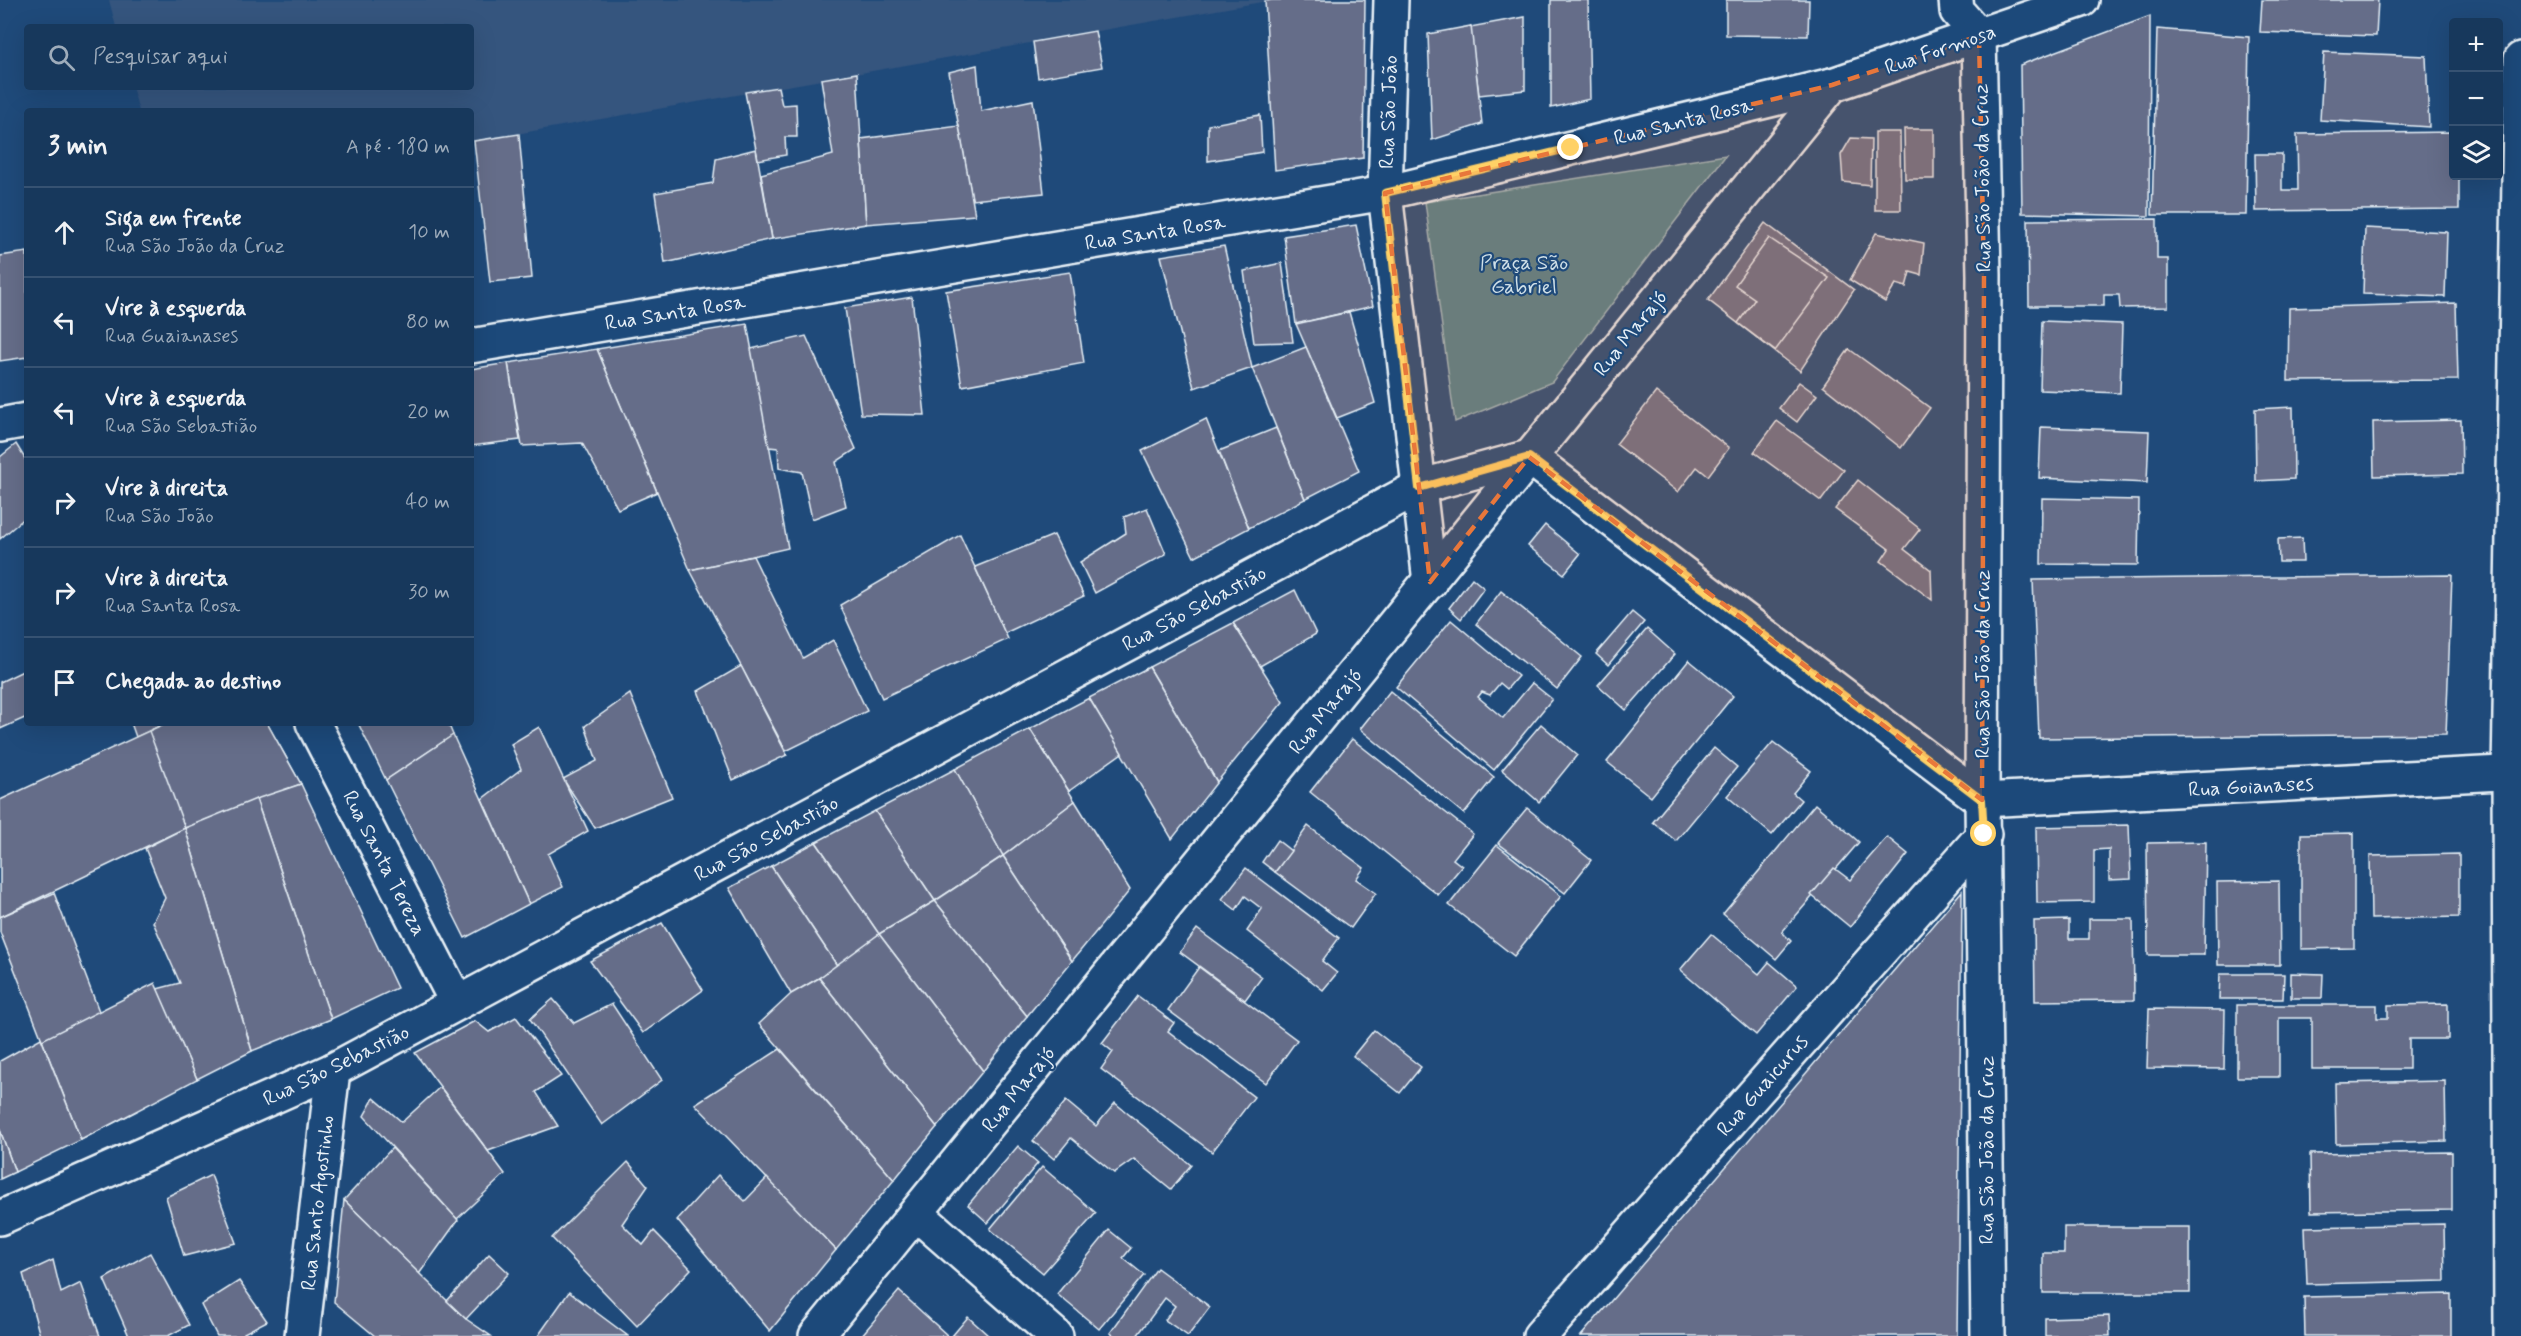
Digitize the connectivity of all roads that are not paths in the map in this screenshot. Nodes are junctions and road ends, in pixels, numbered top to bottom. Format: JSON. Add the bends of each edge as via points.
{"nodes":[{"id":1,"x":1391,"y":0,"type":"edge"},
{"id":2,"x":1956,"y":0,"type":"edge"},
{"id":3,"x":2082,"y":0,"type":"edge"},
{"id":4,"x":1979,"y":36,"type":"junction"},
{"id":5,"x":2521,"y":59,"type":"edge"},
{"id":6,"x":1832,"y":85,"type":"junction"},
{"id":7,"x":1385,"y":193,"type":"junction"},
{"id":8,"x":474,"y":345,"type":"edge"},
{"id":9,"x":24,"y":421,"type":"edge"},
{"id":10,"x":0,"y":425,"type":"edge"},
{"id":11,"x":1529,"y":457,"type":"junction"},
{"id":12,"x":1419,"y":488,"type":"junction"},
{"id":13,"x":1430,"y":582,"type":"junction"},
{"id":14,"x":315,"y":726,"type":"edge"},
{"id":15,"x":2515,"y":772,"type":"edge"},
{"id":16,"x":1982,"y":800,"type":"junction"},
{"id":17,"x":1984,"y":834,"type":"junction"},
{"id":18,"x":457,"y":1003,"type":"junction"},
{"id":19,"x":333,"y":1070,"type":"junction"},
{"id":20,"x":917,"y":1214,"type":"junction"},
{"id":21,"x":0,"y":1218,"type":"edge"},
{"id":22,"x":302,"y":1336,"type":"edge"},
{"id":23,"x":816,"y":1336,"type":"edge"},
{"id":24,"x":1056,"y":1336,"type":"edge"},
{"id":25,"x":1540,"y":1336,"type":"edge"},
{"id":26,"x":1988,"y":1336,"type":"edge"},
{"id":27,"x":2511,"y":1336,"type":"edge"}],
"edges":[{"from":1,"to":7,"type":"street","name":"Rua São João"},
{"from":2,"to":4,"type":"street","via":[[1957,11]]},
{"from":3,"to":4,"type":"street","name":"Rua Formosa"},
{"from":4,"to":6,"type":"street","name":"Rua Formosa"},
{"from":4,"to":16,"type":"street","name":"Rua São João da Cruz","via":[[1984,275]]},
{"from":5,"to":15,"type":"street"},
{"from":6,"to":7,"type":"street","name":"Rua Santa Rosa"},
{"from":6,"to":11,"type":"street","name":"Rua Marajó"},
{"from":7,"to":8,"type":"street","name":"Rua Santa Rosa"},
{"from":7,"to":12,"type":"street","name":"Rua São João"},
{"from":9,"to":10,"type":"street"},
{"from":11,"to":12,"type":"street","name":"Rua São Sebastião"},
{"from":11,"to":13,"type":"street","name":"Rua Marajó"},
{"from":11,"to":16,"type":"street"},
{"from":12,"to":13,"type":"street","name":"Rua São João"},
{"from":12,"to":18,"type":"street","name":"Rua São Sebastião"},
{"from":13,"to":20,"type":"street","name":"Rua Marajó"},
{"from":14,"to":18,"type":"street","name":"Rua Santa Tereza"},
{"from":15,"to":16,"type":"street","name":"Rua Goianases"},
{"from":15,"to":27,"type":"street"},
{"from":16,"to":17,"type":"street","name":"Rua São João da Cruz"},
{"from":17,"to":25,"type":"street","name":"Rua Guaicurus"},
{"from":17,"to":26,"type":"street","name":"Rua São João da Cruz"},
{"from":18,"to":19,"type":"street","name":"Rua São Sebastião"},
{"from":19,"to":21,"type":"street","name":"Rua São Sebastião"},
{"from":19,"to":22,"type":"street","name":"Rua Santo Agostinho"},
{"from":20,"to":23,"type":"street","name":"Rua Marajó"},
{"from":20,"to":24,"type":"street"}]}
